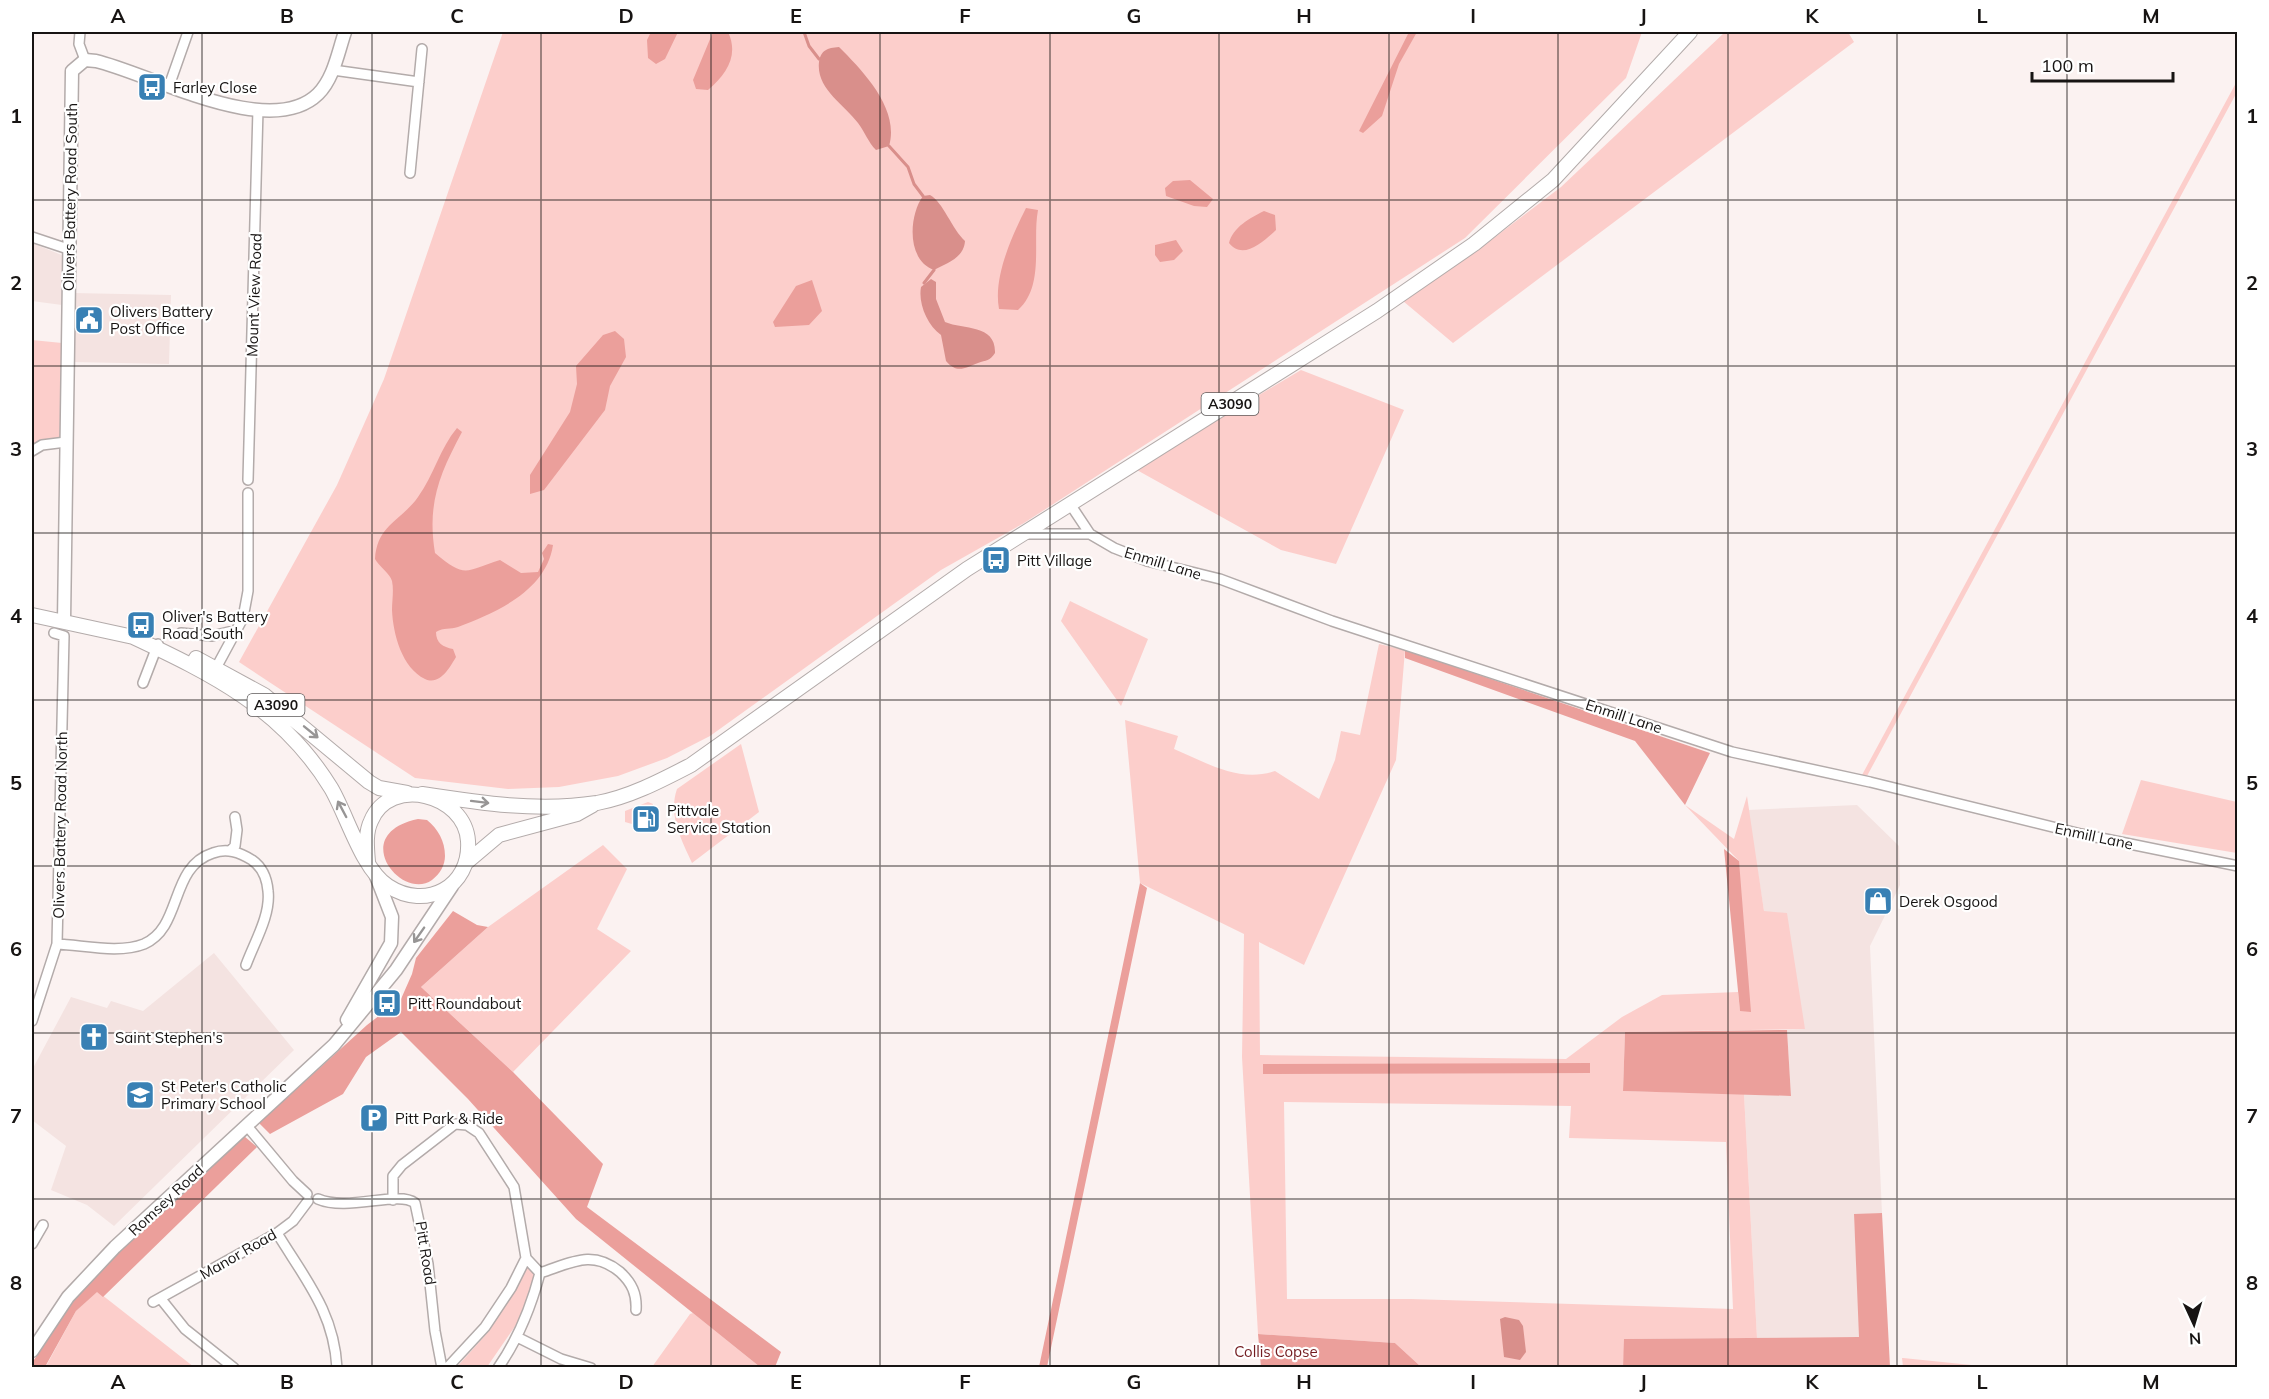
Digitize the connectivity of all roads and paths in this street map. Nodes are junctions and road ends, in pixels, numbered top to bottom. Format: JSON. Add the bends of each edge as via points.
{"nodes":[{"id":1,"x":81,"y":32,"type":"edge"},
{"id":2,"x":189,"y":32,"type":"edge"},
{"id":3,"x":345,"y":32,"type":"edge"},
{"id":4,"x":1690,"y":32,"type":"edge"},
{"id":5,"x":422,"y":49,"type":"dead end"},
{"id":6,"x":84,"y":60,"type":"junction"},
{"id":7,"x":333,"y":70,"type":"junction"},
{"id":8,"x":419,"y":82,"type":"junction"},
{"id":9,"x":169,"y":86,"type":"junction"},
{"id":10,"x":258,"y":109,"type":"junction"},
{"id":11,"x":410,"y":173,"type":"dead end"},
{"id":12,"x":32,"y":237,"type":"edge"},
{"id":13,"x":68,"y":249,"type":"junction"},
{"id":14,"x":66,"y":442,"type":"junction"},
{"id":15,"x":32,"y":452,"type":"edge"},
{"id":16,"x":248,"y":480,"type":"dead end"},
{"id":17,"x":248,"y":493,"type":"dead end"},
{"id":18,"x":1070,"y":504,"type":"junction"},
{"id":19,"x":1023,"y":534,"type":"junction"},
{"id":20,"x":1090,"y":534,"type":"junction"},
{"id":21,"x":32,"y":615,"type":"edge"},
{"id":22,"x":64,"y":621,"type":"junction"},
{"id":23,"x":237,"y":630,"type":"junction"},
{"id":24,"x":54,"y":633,"type":"dead end"},
{"id":25,"x":181,"y":633,"type":"dead end"},
{"id":26,"x":158,"y":646,"type":"junction"},
{"id":27,"x":216,"y":668,"type":"junction"},
{"id":28,"x":143,"y":683,"type":"dead end"},
{"id":29,"x":239,"y":691,"type":"junction"},
{"id":30,"x":415,"y":794,"type":"junction"},
{"id":31,"x":597,"y":802,"type":"junction"},
{"id":32,"x":235,"y":817,"type":"dead end"},
{"id":33,"x":231,"y":850,"type":"junction"},
{"id":34,"x":467,"y":862,"type":"junction"},
{"id":35,"x":2238,"y":866,"type":"edge"},
{"id":36,"x":371,"y":867,"type":"junction"},
{"id":37,"x":452,"y":886,"type":"junction"},
{"id":38,"x":57,"y":944,"type":"junction"},
{"id":39,"x":246,"y":965,"type":"dead end"},
{"id":40,"x":32,"y":1021,"type":"edge"},
{"id":41,"x":314,"y":1061,"type":"junction"},
{"id":42,"x":247,"y":1126,"type":"junction"},
{"id":43,"x":311,"y":1198,"type":"junction"},
{"id":44,"x":393,"y":1200,"type":"junction"},
{"id":45,"x":43,"y":1225,"type":"dead end"},
{"id":46,"x":277,"y":1233,"type":"junction"},
{"id":47,"x":32,"y":1244,"type":"edge"},
{"id":48,"x":526,"y":1258,"type":"junction"},
{"id":49,"x":540,"y":1273,"type":"junction"},
{"id":50,"x":636,"y":1310,"type":"dead end"},
{"id":51,"x":517,"y":1337,"type":"junction"},
{"id":52,"x":32,"y":1351,"type":"edge"},
{"id":53,"x":234,"y":1368,"type":"edge"},
{"id":54,"x":337,"y":1368,"type":"edge"},
{"id":55,"x":442,"y":1368,"type":"edge"},
{"id":56,"x":447,"y":1368,"type":"edge"},
{"id":57,"x":498,"y":1368,"type":"edge"},
{"id":58,"x":591,"y":1368,"type":"edge"}],
"edges":[{"from":1,"to":6,"type":"street","via":[[79,44]]},
{"from":2,"to":9,"type":"street"},
{"from":3,"to":7,"type":"street"},
{"from":4,"to":18,"type":"main road","number":"A3090","via":[[1553,180],[1474,244],[1377,311]]},
{"from":5,"to":8,"type":"street"},
{"from":6,"to":9,"type":"street","via":[[111,65]]},
{"from":6,"to":13,"type":"street","name":"Olivers Battery Road South","via":[[72,71],[71,80]]},
{"from":7,"to":8,"type":"street"},
{"from":7,"to":10,"type":"street","via":[[318,93],[302,105],[277,111]]},
{"from":8,"to":11,"type":"street"},
{"from":9,"to":10,"type":"street","via":[[226,105]]},
{"from":10,"to":16,"type":"street","name":"Mount View Road"},
{"from":12,"to":13,"type":"street"},
{"from":13,"to":14,"type":"street","name":"Olivers Battery Road South"},
{"from":14,"to":15,"type":"street","via":[[42,445]]},
{"from":14,"to":22,"type":"street","name":"Olivers Battery Road South"},
{"from":17,"to":23,"type":"street","via":[[249,582]]},
{"from":18,"to":19,"type":"main road","number":"A3090"},
{"from":18,"to":20,"type":"street"},
{"from":19,"to":20,"type":"street","name":"Enmill Lane"},
{"from":19,"to":31,"type":"main road","number":"A3090","via":[[967,569],[691,765],[646,788]]},
{"from":20,"to":35,"type":"street","name":"Enmill Lane","via":[[1147,561],[1220,579],[1332,621],[1732,752],[2081,834]]},
{"from":21,"to":22,"type":"main road","number":"A3090"},
{"from":22,"to":26,"type":"main road","number":"A3090"},
{"from":23,"to":25,"type":"street","via":[[212,636]]},
{"from":23,"to":27,"type":"street"},
{"from":24,"to":38,"type":"street","name":"Olivers Battery Road North","via":[[64,636]]},
{"from":26,"to":27,"type":"main road","number":"A3090"},
{"from":26,"to":28,"type":"street"},
{"from":26,"to":29,"type":"main road","number":"A3090"},
{"from":27,"to":29,"type":"street","via":[[217,675]]},
{"from":27,"to":30,"type":"main road","number":"A3090","one_way":true,"via":[[264,695],[369,782],[379,788]]},
{"from":36,"to":29,"type":"main road","number":"A3090","one_way":true,"via":[[335,796],[313,763],[280,726]]},
{"from":30,"to":31,"type":"main road","number":"A3090","one_way":true,"via":[[523,807]]},
{"from":30,"to":34,"type":"main road","via":[[454,812],[468,837]]},
{"from":30,"to":36,"type":"main road","via":[[389,800],[371,821],[367,836]]},
{"from":31,"to":34,"type":"main road","number":"A3090","via":[[577,814],[499,835]]},
{"from":32,"to":33,"type":"street","via":[[237,830]]},
{"from":33,"to":38,"type":"street","via":[[210,854],[191,866],[165,927],[144,944],[116,948]]},
{"from":33,"to":39,"type":"street","via":[[253,860],[267,884],[267,910]]},
{"from":34,"to":37,"type":"main road"},
{"from":36,"to":37,"type":"main road","via":[[387,885],[409,896],[434,895]]},
{"from":36,"to":41,"type":"street","name":"Romsey Road","via":[[392,917],[391,943],[348,1019]]},
{"from":37,"to":41,"type":"street","name":"Romsey Road","one_way":true,"via":[[396,970],[334,1045]]},
{"from":38,"to":40,"type":"street","name":"Olivers Battery Road North"},
{"from":41,"to":42,"type":"street","name":"Romsey Road"},
{"from":42,"to":43,"type":"street"},
{"from":42,"to":52,"type":"street","name":"Romsey Road","via":[[115,1247],[68,1297]]},
{"from":43,"to":44,"type":"street","name":"Pitt Road","via":[[345,1206]]},
{"from":43,"to":46,"type":"street","name":"Manor Road","via":[[293,1221]]},
{"from":44,"to":48,"type":"street","via":[[393,1176],[402,1165],[447,1127],[460,1123],[472,1127],[486,1141],[514,1187]]},
{"from":44,"to":55,"type":"street","name":"Pitt Road","via":[[409,1198],[418,1207]]},
{"from":45,"to":47,"type":"street"},
{"from":46,"to":53,"type":"street","name":"Manor Road","via":[[157,1300],[185,1329]]},
{"from":46,"to":54,"type":"street","via":[[328,1317]]},
{"from":48,"to":49,"type":"street"},
{"from":48,"to":56,"type":"street","via":[[485,1327]]},
{"from":49,"to":50,"type":"street","via":[[586,1259],[599,1259],[625,1276],[637,1297]]},
{"from":49,"to":51,"type":"street","via":[[534,1299]]},
{"from":51,"to":57,"type":"street"},
{"from":51,"to":58,"type":"street","via":[[561,1359]]}]}
